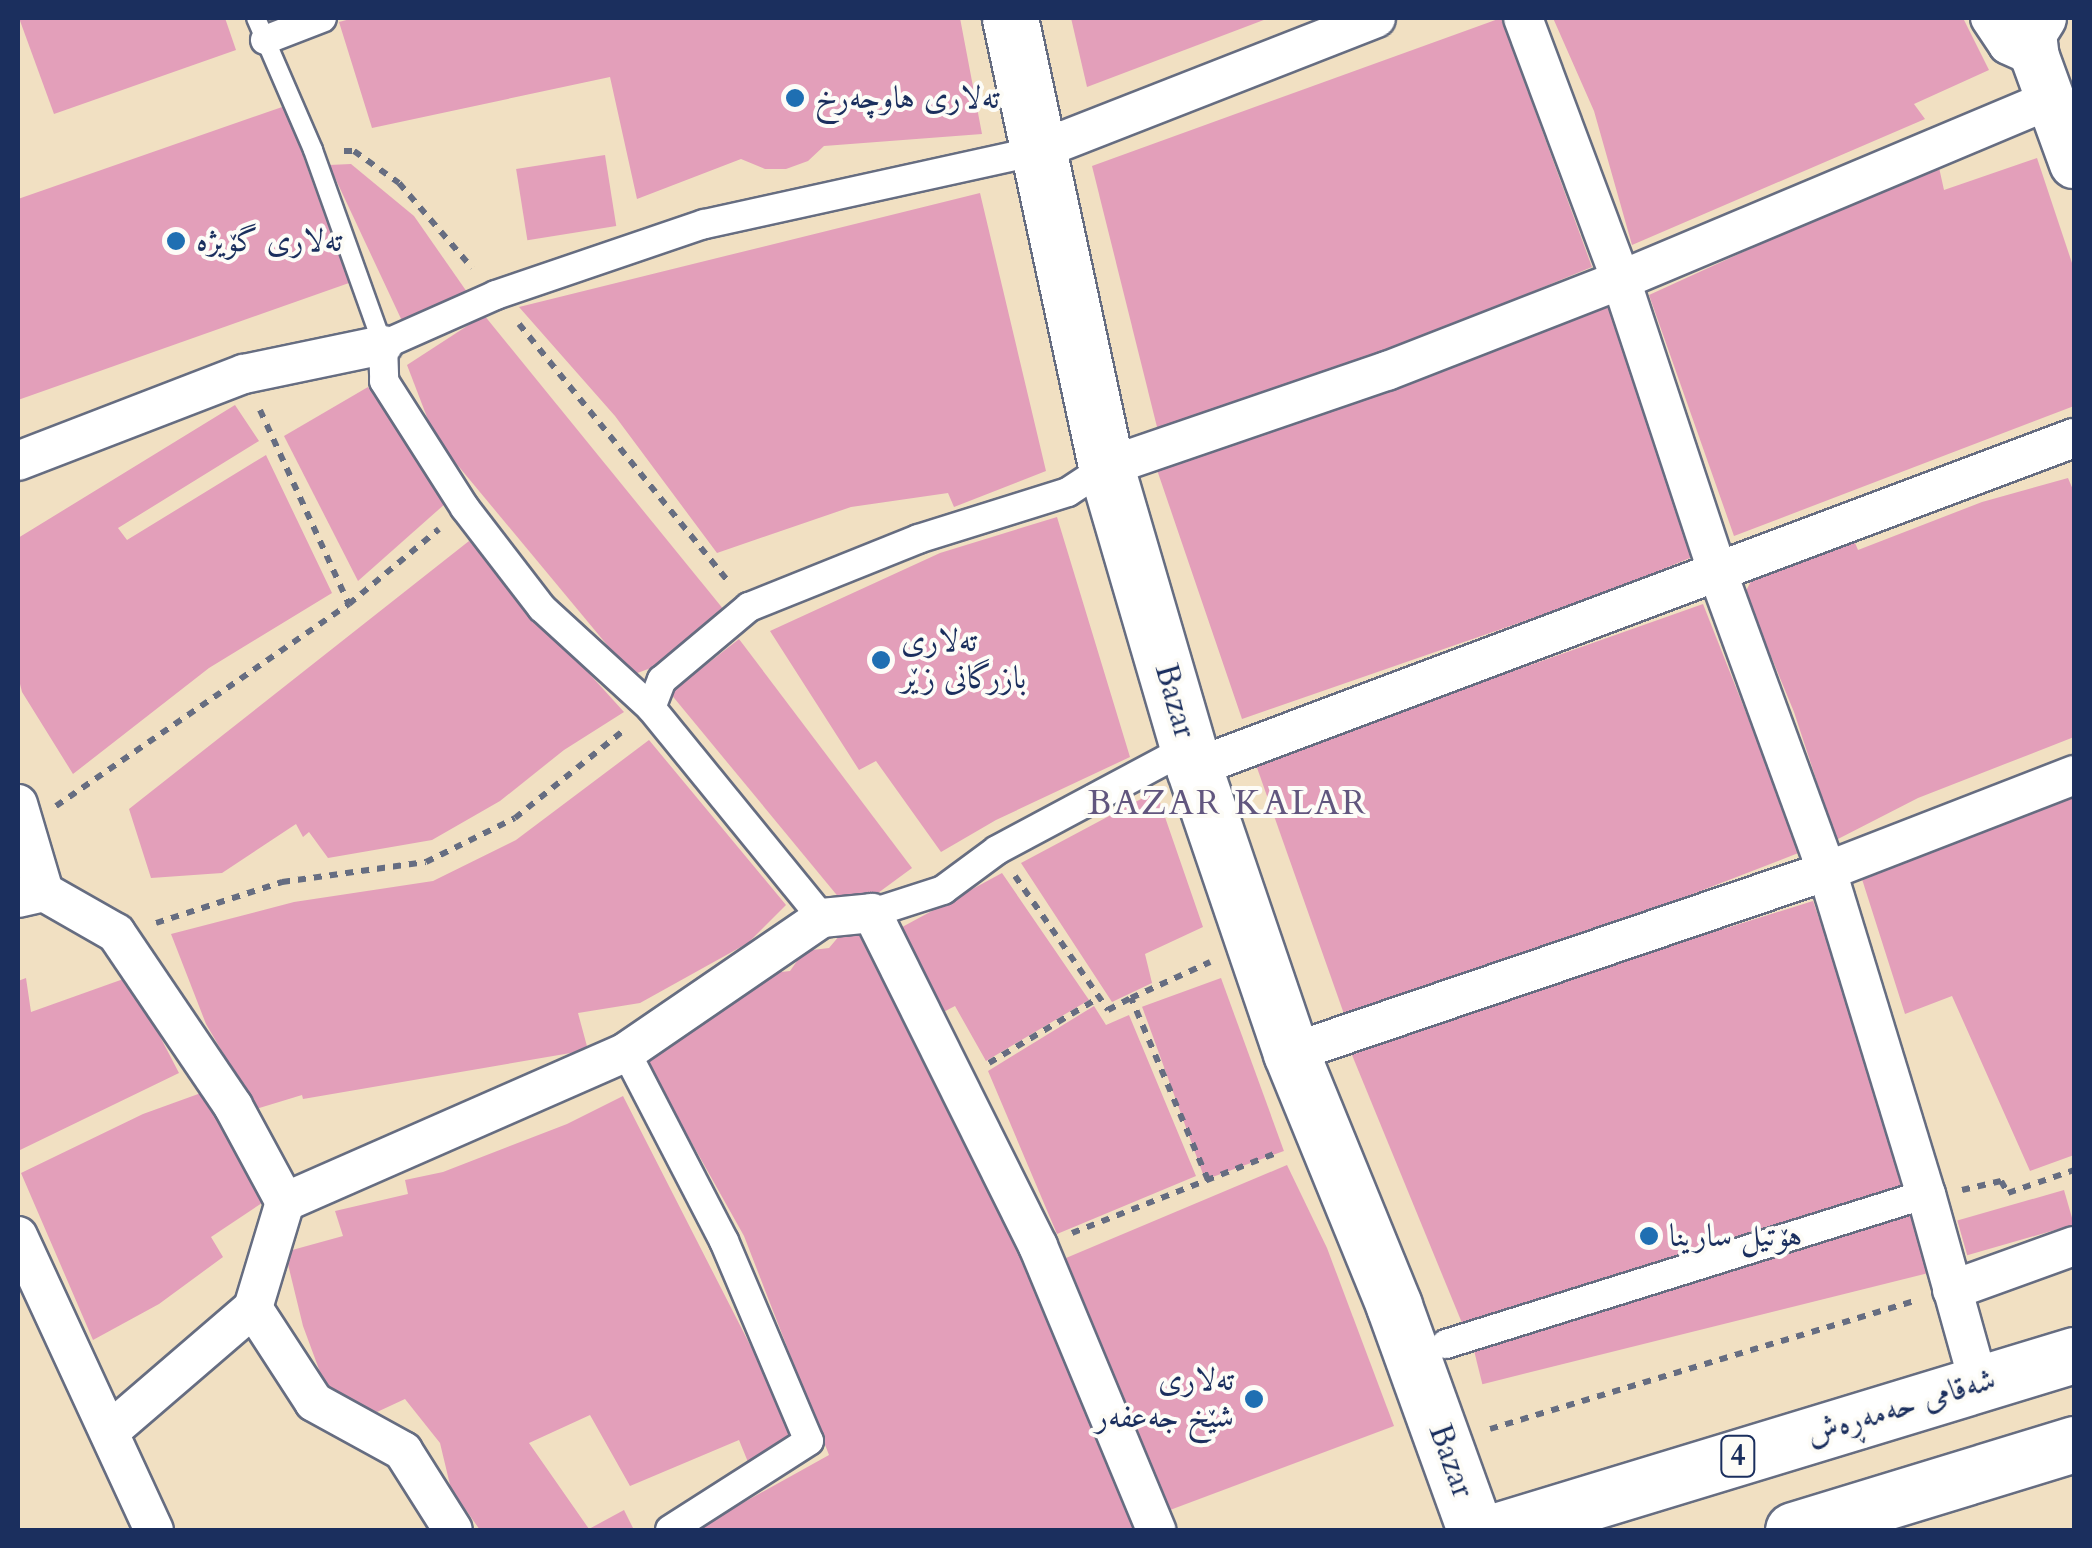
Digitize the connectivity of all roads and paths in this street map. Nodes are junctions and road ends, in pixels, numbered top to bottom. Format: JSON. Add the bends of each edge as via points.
{"nodes":[{"id":1,"x":322,"y":18,"type":"edge"},
{"id":2,"x":1010,"y":18,"type":"edge"},
{"id":3,"x":1376,"y":18,"type":"edge"},
{"id":4,"x":1523,"y":18,"type":"edge"},
{"id":5,"x":1990,"y":18,"type":"edge"},
{"id":6,"x":260,"y":29,"type":"edge"},
{"id":7,"x":2043,"y":58,"type":"edge"},
{"id":8,"x":313,"y":150,"type":"junction"},
{"id":9,"x":1037,"y":151,"type":"junction"},
{"id":10,"x":2074,"y":164,"type":"edge"},
{"id":11,"x":1621,"y":280,"type":"junction"},
{"id":12,"x":496,"y":295,"type":"junction"},
{"id":13,"x":383,"y":345,"type":"junction"},
{"id":14,"x":244,"y":374,"type":"junction"},
{"id":15,"x":2074,"y":438,"type":"edge"},
{"id":16,"x":18,"y":461,"type":"edge"},
{"id":17,"x":1106,"y":466,"type":"junction"},
{"id":18,"x":464,"y":508,"type":"junction"},
{"id":19,"x":1717,"y":571,"type":"junction"},
{"id":20,"x":350,"y":604,"type":"junction"},
{"id":21,"x":749,"y":607,"type":"junction"},
{"id":22,"x":651,"y":708,"type":"junction"},
{"id":23,"x":1191,"y":758,"type":"junction"},
{"id":24,"x":2074,"y":775,"type":"edge"},
{"id":25,"x":22,"y":815,"type":"edge"},
{"id":26,"x":997,"y":850,"type":"junction"},
{"id":27,"x":1827,"y":871,"type":"junction"},
{"id":28,"x":31,"y":895,"type":"edge"},
{"id":29,"x":872,"y":914,"type":"junction"},
{"id":30,"x":822,"y":918,"type":"junction"},
{"id":31,"x":116,"y":933,"type":"junction"},
{"id":32,"x":1069,"y":953,"type":"junction"},
{"id":33,"x":1225,"y":954,"type":"dead end"},
{"id":34,"x":1060,"y":958,"type":"dead end"},
{"id":35,"x":1100,"y":997,"type":"junction"},
{"id":36,"x":1132,"y":998,"type":"junction"},
{"id":37,"x":626,"y":1052,"type":"junction"},
{"id":38,"x":1290,"y":1052,"type":"junction"},
{"id":39,"x":956,"y":1083,"type":"junction"},
{"id":40,"x":1292,"y":1148,"type":"dead end"},
{"id":41,"x":2074,"y":1170,"type":"edge"},
{"id":42,"x":1208,"y":1180,"type":"junction"},
{"id":43,"x":1926,"y":1194,"type":"junction"},
{"id":44,"x":285,"y":1202,"type":"junction"},
{"id":45,"x":18,"y":1236,"type":"edge"},
{"id":46,"x":1038,"y":1246,"type":"junction"},
{"id":47,"x":2074,"y":1246,"type":"edge"},
{"id":48,"x":1952,"y":1290,"type":"junction"},
{"id":49,"x":32,"y":1306,"type":"edge"},
{"id":50,"x":253,"y":1308,"type":"junction"},
{"id":51,"x":1446,"y":1344,"type":"dead end"},
{"id":52,"x":2074,"y":1356,"type":"edge"},
{"id":53,"x":1978,"y":1384,"type":"junction"},
{"id":54,"x":110,"y":1430,"type":"junction"},
{"id":55,"x":1488,"y":1430,"type":"dead end"},
{"id":56,"x":2074,"y":1444,"type":"edge"},
{"id":57,"x":154,"y":1530,"type":"edge"},
{"id":58,"x":453,"y":1530,"type":"edge"},
{"id":59,"x":670,"y":1530,"type":"edge"},
{"id":60,"x":1156,"y":1530,"type":"edge"},
{"id":61,"x":1476,"y":1530,"type":"edge"},
{"id":62,"x":1499,"y":1530,"type":"edge"},
{"id":63,"x":1794,"y":1530,"type":"edge"}],
"edges":[{"from":1,"to":6,"type":"street"},
{"from":2,"to":9,"type":"main road","name":"Bazar"},
{"from":3,"to":9,"type":"street"},
{"from":4,"to":11,"type":"street"},
{"from":5,"to":7,"type":"street","via":[[2008,45]]},
{"from":6,"to":8,"type":"lane"},
{"from":7,"to":10,"type":"street"},
{"from":7,"to":11,"type":"street"},
{"from":8,"to":12,"type":"path","via":[[354,151],[399,184]]},
{"from":8,"to":13,"type":"lane"},
{"from":9,"to":12,"type":"street","via":[[704,224]]},
{"from":9,"to":17,"type":"main road","name":"Bazar"},
{"from":11,"to":17,"type":"street","via":[[1387,371]]},
{"from":11,"to":19,"type":"street"},
{"from":12,"to":13,"type":"street"},
{"from":12,"to":21,"type":"path"},
{"from":13,"to":14,"type":"street"},
{"from":13,"to":18,"type":"street","via":[[384,381]]},
{"from":14,"to":16,"type":"street"},
{"from":14,"to":20,"type":"path"},
{"from":15,"to":19,"type":"street"},
{"from":17,"to":21,"type":"street","via":[[1068,492],[918,539]]},
{"from":17,"to":23,"type":"main road","name":"Bazar"},
{"from":18,"to":20,"type":"path"},
{"from":18,"to":22,"type":"street","via":[[542,608]]},
{"from":19,"to":23,"type":"street"},
{"from":19,"to":27,"type":"street"},
{"from":20,"to":25,"type":"path"},
{"from":21,"to":22,"type":"street","via":[[662,680]]},
{"from":22,"to":30,"type":"street"},
{"from":22,"to":31,"type":"path","via":[[515,818],[426,862],[282,882]]},
{"from":23,"to":26,"type":"street"},
{"from":23,"to":38,"type":"main road","name":"Bazar"},
{"from":24,"to":27,"type":"street"},
{"from":25,"to":28,"type":"street"},
{"from":26,"to":29,"type":"street","via":[[942,890]]},
{"from":26,"to":32,"type":"path"},
{"from":27,"to":38,"type":"street"},
{"from":27,"to":43,"type":"street"},
{"from":28,"to":31,"type":"street"},
{"from":29,"to":30,"type":"street"},
{"from":29,"to":39,"type":"street"},
{"from":30,"to":37,"type":"street"},
{"from":31,"to":44,"type":"street","via":[[234,1106]]},
{"from":32,"to":34,"type":"path"},
{"from":32,"to":35,"type":"path"},
{"from":33,"to":36,"type":"path"},
{"from":35,"to":36,"type":"path","via":[[1108,1010]]},
{"from":35,"to":39,"type":"path"},
{"from":36,"to":42,"type":"path"},
{"from":37,"to":44,"type":"street"},
{"from":37,"to":59,"type":"street","via":[[724,1241],[809,1441]]},
{"from":38,"to":61,"type":"main road","name":"Bazar"},
{"from":39,"to":46,"type":"street"},
{"from":40,"to":42,"type":"path"},
{"from":41,"to":43,"type":"path","via":[[2008,1193],[2001,1181]]},
{"from":42,"to":46,"type":"path"},
{"from":43,"to":48,"type":"street"},
{"from":43,"to":51,"type":"street"},
{"from":44,"to":50,"type":"street"},
{"from":45,"to":49,"type":"street"},
{"from":46,"to":60,"type":"street"},
{"from":47,"to":48,"type":"street"},
{"from":48,"to":53,"type":"street"},
{"from":48,"to":55,"type":"path"},
{"from":49,"to":54,"type":"street"},
{"from":50,"to":54,"type":"street"},
{"from":50,"to":58,"type":"street","via":[[314,1402],[403,1451]]},
{"from":52,"to":53,"type":"main road","name":"شەقامی حەمەڕەش","number":"4"},
{"from":53,"to":62,"type":"main road","name":"شەقامی حەمەڕەش","number":"4"},
{"from":54,"to":57,"type":"street"},
{"from":56,"to":63,"type":"main road"}]}
